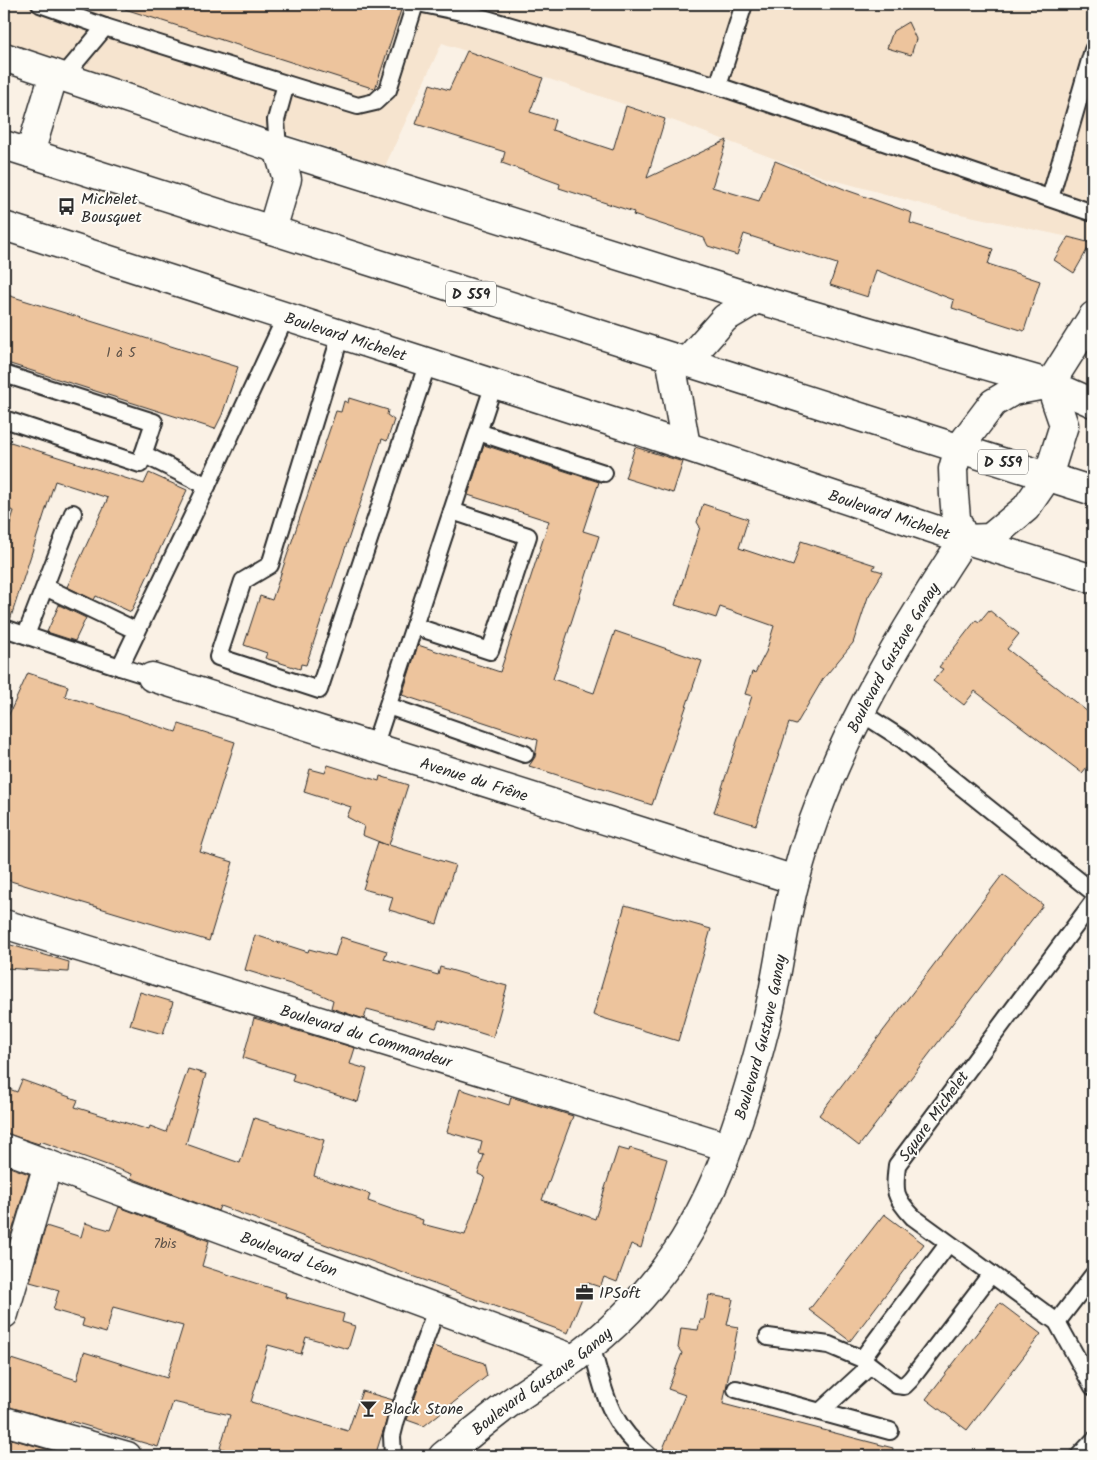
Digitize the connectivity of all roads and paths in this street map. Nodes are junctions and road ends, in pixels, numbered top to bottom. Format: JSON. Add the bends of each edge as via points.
{"nodes":[{"id":1,"x":40,"y":4,"type":"edge"},
{"id":2,"x":415,"y":4,"type":"edge"},
{"id":3,"x":423,"y":4,"type":"edge"},
{"id":4,"x":744,"y":4,"type":"edge"},
{"id":5,"x":468,"y":8,"type":"edge"},
{"id":6,"x":105,"y":27,"type":"junction"},
{"id":7,"x":1093,"y":50,"type":"edge"},
{"id":8,"x":4,"y":58,"type":"edge"},
{"id":9,"x":59,"y":75,"type":"junction"},
{"id":10,"x":286,"y":84,"type":"junction"},
{"id":11,"x":718,"y":86,"type":"junction"},
{"id":12,"x":4,"y":145,"type":"edge"},
{"id":13,"x":278,"y":149,"type":"junction"},
{"id":14,"x":30,"y":153,"type":"junction"},
{"id":15,"x":1050,"y":198,"type":"junction"},
{"id":16,"x":1093,"y":213,"type":"edge"},
{"id":17,"x":4,"y":226,"type":"edge"},
{"id":18,"x":272,"y":230,"type":"junction"},
{"id":19,"x":757,"y":299,"type":"junction"},
{"id":20,"x":286,"y":316,"type":"junction"},
{"id":21,"x":1093,"y":316,"type":"edge"},
{"id":22,"x":341,"y":334,"type":"junction"},
{"id":23,"x":678,"y":359,"type":"junction"},
{"id":24,"x":428,"y":362,"type":"junction"},
{"id":25,"x":4,"y":374,"type":"edge"},
{"id":26,"x":494,"y":384,"type":"junction"},
{"id":27,"x":1050,"y":384,"type":"junction"},
{"id":28,"x":1093,"y":403,"type":"edge"},
{"id":29,"x":4,"y":419,"type":"edge"},
{"id":30,"x":478,"y":432,"type":"junction"},
{"id":31,"x":686,"y":446,"type":"junction"},
{"id":32,"x":959,"y":448,"type":"junction"},
{"id":33,"x":143,"y":454,"type":"junction"},
{"id":34,"x":604,"y":473,"type":"dead end"},
{"id":35,"x":1048,"y":476,"type":"junction"},
{"id":36,"x":207,"y":486,"type":"junction"},
{"id":37,"x":1093,"y":491,"type":"edge"},
{"id":38,"x":452,"y":511,"type":"junction"},
{"id":39,"x":73,"y":513,"type":"dead end"},
{"id":40,"x":964,"y":539,"type":"junction"},
{"id":41,"x":1093,"y":579,"type":"edge"},
{"id":42,"x":45,"y":587,"type":"junction"},
{"id":43,"x":414,"y":626,"type":"junction"},
{"id":44,"x":4,"y":628,"type":"edge"},
{"id":45,"x":137,"y":631,"type":"junction"},
{"id":46,"x":26,"y":635,"type":"junction"},
{"id":47,"x":120,"y":667,"type":"junction"},
{"id":48,"x":152,"y":677,"type":"joint"},
{"id":49,"x":388,"y":706,"type":"junction"},
{"id":50,"x":860,"y":712,"type":"junction"},
{"id":51,"x":374,"y":747,"type":"junction"},
{"id":52,"x":525,"y":754,"type":"dead end"},
{"id":53,"x":795,"y":880,"type":"junction"},
{"id":54,"x":1093,"y":892,"type":"edge"},
{"id":55,"x":1093,"y":902,"type":"edge"},
{"id":56,"x":4,"y":924,"type":"edge"},
{"id":57,"x":728,"y":1147,"type":"junction"},
{"id":58,"x":4,"y":1148,"type":"edge"},
{"id":59,"x":48,"y":1164,"type":"junction"},
{"id":60,"x":948,"y":1244,"type":"junction"},
{"id":61,"x":991,"y":1274,"type":"junction"},
{"id":62,"x":1093,"y":1275,"type":"edge"},
{"id":63,"x":437,"y":1307,"type":"junction"},
{"id":64,"x":4,"y":1314,"type":"edge"},
{"id":65,"x":1057,"y":1322,"type":"junction"},
{"id":66,"x":768,"y":1337,"type":"dead end"},
{"id":67,"x":583,"y":1352,"type":"junction"},
{"id":68,"x":866,"y":1363,"type":"junction"},
{"id":69,"x":1093,"y":1387,"type":"edge"},
{"id":70,"x":736,"y":1389,"type":"dead end"},
{"id":71,"x":821,"y":1411,"type":"junction"},
{"id":72,"x":4,"y":1421,"type":"edge"},
{"id":73,"x":890,"y":1431,"type":"dead end"},
{"id":74,"x":1093,"y":1441,"type":"edge"},
{"id":75,"x":127,"y":1456,"type":"edge"},
{"id":76,"x":393,"y":1456,"type":"edge"},
{"id":77,"x":443,"y":1456,"type":"edge"},
{"id":78,"x":649,"y":1456,"type":"edge"},
{"id":79,"x":1079,"y":1456,"type":"edge"}],
"edges":[{"from":1,"to":6,"type":"lane"},
{"from":2,"to":10,"type":"lane","via":[[388,90],[375,102],[358,106]]},
{"from":3,"to":5,"type":"lane"},
{"from":4,"to":11,"type":"lane"},
{"from":5,"to":11,"type":"lane"},
{"from":6,"to":9,"type":"lane"},
{"from":6,"to":10,"type":"lane"},
{"from":7,"to":15,"type":"lane"},
{"from":8,"to":9,"type":"street"},
{"from":9,"to":13,"type":"street"},
{"from":9,"to":14,"type":"street"},
{"from":10,"to":13,"type":"lane","via":[[276,120]]},
{"from":11,"to":15,"type":"lane"},
{"from":12,"to":14,"type":"street","number":"D 559"},
{"from":13,"to":18,"type":"street","via":[[287,179]]},
{"from":13,"to":19,"type":"street"},
{"from":14,"to":18,"type":"street","number":"D 559"},
{"from":15,"to":16,"type":"lane"},
{"from":17,"to":20,"type":"street","name":"Boulevard Michelet"},
{"from":18,"to":23,"type":"street","number":"D 559"},
{"from":19,"to":23,"type":"street","via":[[726,318]]},
{"from":19,"to":27,"type":"street"},
{"from":20,"to":22,"type":"street","name":"Boulevard Michelet"},
{"from":20,"to":36,"type":"lane"},
{"from":21,"to":27,"type":"street"},
{"from":22,"to":24,"type":"street","name":"Boulevard Michelet"},
{"from":22,"to":24,"type":"lane","via":[[270,565],[244,581],[218,657],[319,690]]},
{"from":23,"to":31,"type":"street"},
{"from":23,"to":32,"type":"street","number":"D 559"},
{"from":24,"to":26,"type":"street","name":"Boulevard Michelet"},
{"from":25,"to":33,"type":"lane","via":[[154,422]]},
{"from":26,"to":30,"type":"lane"},
{"from":26,"to":31,"type":"street","name":"Boulevard Michelet"},
{"from":27,"to":28,"type":"street"},
{"from":27,"to":32,"type":"street","via":[[1013,390],[993,403]]},
{"from":27,"to":35,"type":"street","via":[[1064,425]]},
{"from":29,"to":33,"type":"lane","via":[[140,464]]},
{"from":30,"to":34,"type":"lane"},
{"from":30,"to":38,"type":"lane"},
{"from":31,"to":40,"type":"street","name":"Boulevard Michelet"},
{"from":32,"to":35,"type":"street","number":"D 559"},
{"from":32,"to":40,"type":"street","via":[[952,469],[956,518]]},
{"from":33,"to":36,"type":"lane"},
{"from":35,"to":37,"type":"street","number":"D 559"},
{"from":35,"to":40,"type":"street","via":[[1026,508],[990,538]]},
{"from":36,"to":45,"type":"lane"},
{"from":38,"to":43,"type":"lane"},
{"from":38,"to":43,"type":"lane","via":[[528,536],[490,651]]},
{"from":39,"to":42,"type":"lane"},
{"from":40,"to":41,"type":"street","name":"Boulevard Michelet"},
{"from":40,"to":50,"type":"street","name":"Boulevard Gustave Ganay"},
{"from":42,"to":45,"type":"lane"},
{"from":42,"to":46,"type":"lane"},
{"from":43,"to":49,"type":"lane"},
{"from":44,"to":46,"type":"lane"},
{"from":45,"to":47,"type":"lane"},
{"from":46,"to":47,"type":"lane"},
{"from":47,"to":48,"type":"lane"},
{"from":48,"to":51,"type":"street","name":"Avenue du Frêne"},
{"from":49,"to":51,"type":"lane"},
{"from":49,"to":52,"type":"lane"},
{"from":50,"to":53,"type":"street","name":"Boulevard Gustave Ganay","via":[[830,777]]},
{"from":50,"to":54,"type":"lane","via":[[902,739]]},
{"from":51,"to":53,"type":"street","name":"Avenue du Frêne"},
{"from":53,"to":57,"type":"street","name":"Boulevard Gustave Ganay","via":[[767,1019]]},
{"from":55,"to":60,"type":"lane","name":"Square Michelet","via":[[897,1165],[898,1201]]},
{"from":56,"to":57,"type":"street","name":"Boulevard du Commandeur"},
{"from":57,"to":67,"type":"street","name":"Boulevard Gustave Ganay","via":[[698,1216],[676,1253],[625,1315]]},
{"from":58,"to":59,"type":"street","name":"Boulevard Léon"},
{"from":59,"to":63,"type":"street","name":"Boulevard Léon"},
{"from":59,"to":64,"type":"street"},
{"from":60,"to":61,"type":"lane","name":"Square Michelet"},
{"from":60,"to":68,"type":"lane"},
{"from":61,"to":65,"type":"lane","name":"Square Michelet"},
{"from":61,"to":68,"type":"lane","via":[[904,1386],[896,1385]]},
{"from":62,"to":65,"type":"lane"},
{"from":63,"to":67,"type":"street","name":"Boulevard Léon"},
{"from":63,"to":76,"type":"lane","via":[[396,1420],[392,1436]]},
{"from":65,"to":69,"type":"lane","name":"Square Michelet"},
{"from":66,"to":68,"type":"lane","via":[[828,1345]]},
{"from":67,"to":77,"type":"street","name":"Boulevard Gustave Ganay"},
{"from":67,"to":78,"type":"lane","via":[[624,1434]]},
{"from":68,"to":71,"type":"lane"},
{"from":70,"to":71,"type":"lane"},
{"from":71,"to":73,"type":"lane"},
{"from":72,"to":75,"type":"street"},
{"from":74,"to":79,"type":"lane"}]}
